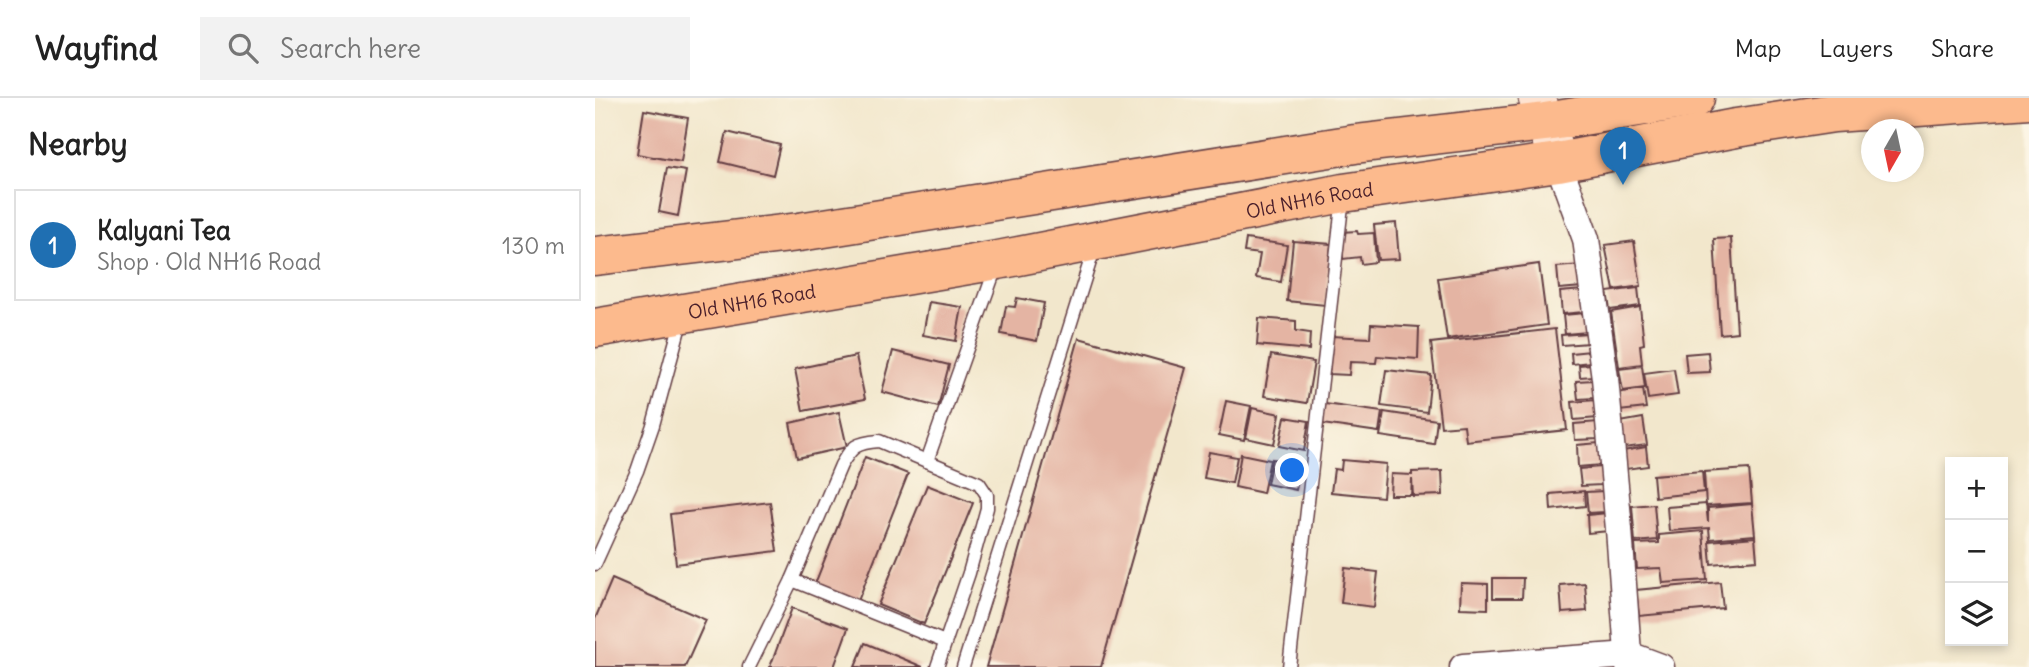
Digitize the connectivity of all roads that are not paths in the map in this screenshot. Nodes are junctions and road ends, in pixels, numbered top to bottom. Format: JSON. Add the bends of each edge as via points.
{"nodes":[{"id":1,"x":1695,"y":98,"type":"edge"},
{"id":2,"x":2029,"y":99,"type":"edge"},
{"id":3,"x":1541,"y":110,"type":"edge"},
{"id":4,"x":1558,"y":162,"type":"junction"},
{"id":5,"x":1343,"y":193,"type":"junction"},
{"id":6,"x":1096,"y":242,"type":"junction"},
{"id":7,"x":595,"y":256,"type":"edge"},
{"id":8,"x":998,"y":260,"type":"junction"},
{"id":9,"x":683,"y":313,"type":"junction"},
{"id":10,"x":595,"y":328,"type":"edge"},
{"id":11,"x":927,"y":461,"type":"junction"},
{"id":12,"x":595,"y":564,"type":"edge"},
{"id":13,"x":792,"y":580,"type":"junction"},
{"id":14,"x":945,"y":642,"type":"junction"},
{"id":15,"x":1629,"y":661,"type":"edge"},
{"id":16,"x":749,"y":667,"type":"edge"},
{"id":17,"x":937,"y":667,"type":"edge"},
{"id":18,"x":963,"y":667,"type":"edge"},
{"id":19,"x":1289,"y":667,"type":"edge"},
{"id":20,"x":1463,"y":667,"type":"edge"},
{"id":21,"x":1661,"y":667,"type":"edge"}],
"edges":[{"from":1,"to":3,"type":"main road"},
{"from":2,"to":4,"type":"main road","name":"Old NH16 Road","via":[[1834,113]]},
{"from":3,"to":4,"type":"main road"},
{"from":3,"to":7,"type":"main road","via":[[799,232]]},
{"from":4,"to":5,"type":"main road","name":"Old NH16 Road"},
{"from":4,"to":15,"type":"street","via":[[1586,239],[1605,378]]},
{"from":5,"to":6,"type":"main road","name":"Old NH16 Road"},
{"from":5,"to":19,"type":"lane"},
{"from":6,"to":8,"type":"main road","name":"Old NH16 Road"},
{"from":6,"to":18,"type":"lane"},
{"from":8,"to":9,"type":"main road","name":"Old NH16 Road"},
{"from":8,"to":11,"type":"lane"},
{"from":9,"to":10,"type":"main road","name":"Old NH16 Road"},
{"from":9,"to":12,"type":"lane","via":[[637,471]]},
{"from":11,"to":13,"type":"lane","via":[[879,441],[851,449]]},
{"from":11,"to":14,"type":"lane","via":[[979,483],[987,495],[969,573]]},
{"from":13,"to":14,"type":"lane"},
{"from":13,"to":16,"type":"lane"},
{"from":14,"to":17,"type":"lane"},
{"from":15,"to":20,"type":"street"},
{"from":15,"to":21,"type":"street"}]}
